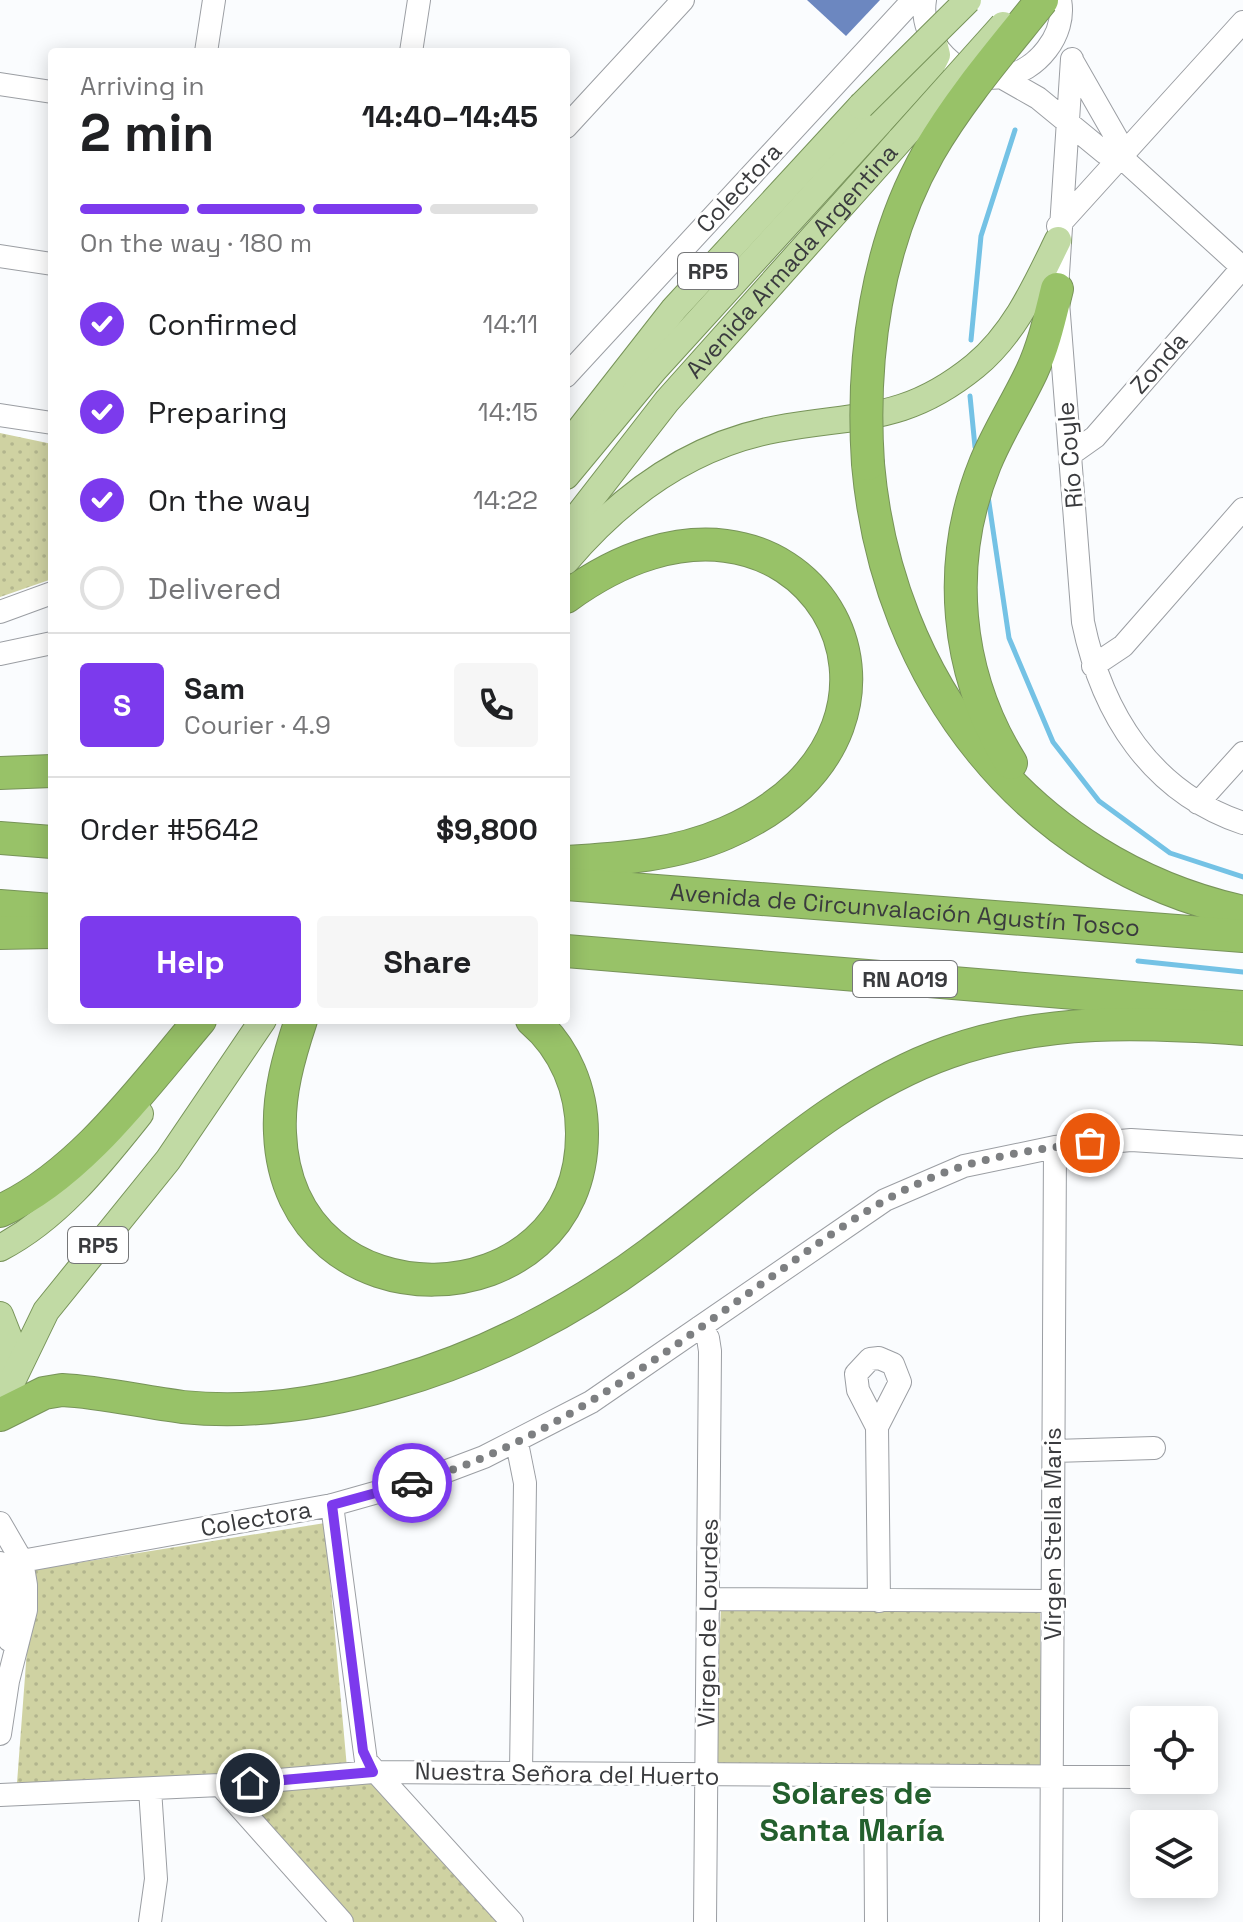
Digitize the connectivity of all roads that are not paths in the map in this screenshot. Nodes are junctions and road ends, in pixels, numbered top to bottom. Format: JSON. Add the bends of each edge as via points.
{"nodes":[{"id":1,"x":214,"y":0,"type":"edge"},
{"id":2,"x":419,"y":0,"type":"edge"},
{"id":3,"x":683,"y":0,"type":"edge"},
{"id":4,"x":913,"y":0,"type":"edge"},
{"id":5,"x":925,"y":0,"type":"edge"},
{"id":6,"x":968,"y":0,"type":"edge"},
{"id":7,"x":1024,"y":0,"type":"edge"},
{"id":8,"x":1059,"y":6,"type":"edge"},
{"id":9,"x":1243,"y":22,"type":"edge"},
{"id":10,"x":935,"y":47,"type":"junction"},
{"id":11,"x":207,"y":48,"type":"edge"},
{"id":12,"x":412,"y":48,"type":"edge"},
{"id":13,"x":1072,"y":59,"type":"junction"},
{"id":14,"x":1001,"y":77,"type":"junction"},
{"id":15,"x":0,"y":84,"type":"edge"},
{"id":16,"x":48,"y":91,"type":"edge"},
{"id":17,"x":570,"y":123,"type":"edge"},
{"id":18,"x":1069,"y":125,"type":"junction"},
{"id":19,"x":1121,"y":157,"type":"junction"},
{"id":20,"x":1058,"y":233,"type":"junction"},
{"id":21,"x":0,"y":256,"type":"edge"},
{"id":22,"x":48,"y":263,"type":"edge"},
{"id":23,"x":1243,"y":268,"type":"edge"},
{"id":24,"x":1057,"y":289,"type":"junction"},
{"id":25,"x":570,"y":372,"type":"edge"},
{"id":26,"x":0,"y":415,"type":"edge"},
{"id":27,"x":48,"y":422,"type":"edge"},
{"id":28,"x":570,"y":442,"type":"edge"},
{"id":29,"x":1071,"y":454,"type":"junction"},
{"id":30,"x":570,"y":471,"type":"edge"},
{"id":31,"x":1243,"y":509,"type":"edge"},
{"id":32,"x":570,"y":526,"type":"edge"},
{"id":33,"x":570,"y":556,"type":"edge"},
{"id":34,"x":48,"y":594,"type":"edge"},
{"id":35,"x":570,"y":594,"type":"edge"},
{"id":36,"x":0,"y":612,"type":"edge"},
{"id":37,"x":48,"y":644,"type":"edge"},
{"id":38,"x":0,"y":654,"type":"edge"},
{"id":39,"x":1093,"y":666,"type":"junction"},
{"id":40,"x":1243,"y":753,"type":"edge"},
{"id":41,"x":48,"y":771,"type":"edge"},
{"id":42,"x":0,"y":773,"type":"edge"},
{"id":43,"x":1198,"y":803,"type":"junction"},
{"id":44,"x":1243,"y":823,"type":"edge"},
{"id":45,"x":1068,"y":834,"type":"junction"},
{"id":46,"x":0,"y":838,"type":"edge"},
{"id":47,"x":48,"y":842,"type":"edge"},
{"id":48,"x":570,"y":862,"type":"edge"},
{"id":49,"x":570,"y":884,"type":"edge"},
{"id":50,"x":0,"y":906,"type":"edge"},
{"id":51,"x":48,"y":910,"type":"edge"},
{"id":52,"x":1243,"y":912,"type":"edge"},
{"id":53,"x":48,"y":932,"type":"edge"},
{"id":54,"x":0,"y":933,"type":"edge"},
{"id":55,"x":1243,"y":936,"type":"edge"},
{"id":56,"x":570,"y":951,"type":"edge"},
{"id":57,"x":1243,"y":1007,"type":"edge"},
{"id":58,"x":197,"y":1024,"type":"edge"},
{"id":59,"x":204,"y":1024,"type":"edge"},
{"id":60,"x":260,"y":1024,"type":"edge"},
{"id":61,"x":300,"y":1024,"type":"edge"},
{"id":62,"x":536,"y":1024,"type":"edge"},
{"id":63,"x":1243,"y":1029,"type":"edge"},
{"id":64,"x":1055,"y":1147,"type":"junction"},
{"id":65,"x":1243,"y":1147,"type":"edge"},
{"id":66,"x":0,"y":1211,"type":"edge"},
{"id":67,"x":0,"y":1248,"type":"edge"},
{"id":68,"x":0,"y":1315,"type":"edge"},
{"id":69,"x":700,"y":1327,"type":"junction"},
{"id":70,"x":0,"y":1406,"type":"edge"},
{"id":71,"x":0,"y":1415,"type":"edge"},
{"id":72,"x":877,"y":1427,"type":"dead end"},
{"id":73,"x":517,"y":1443,"type":"junction"},
{"id":74,"x":1154,"y":1448,"type":"dead end"},
{"id":75,"x":1054,"y":1451,"type":"junction"},
{"id":76,"x":332,"y":1505,"type":"junction"},
{"id":77,"x":0,"y":1523,"type":"edge"},
{"id":78,"x":6,"y":1563,"type":"edge"},
{"id":79,"x":708,"y":1599,"type":"junction"},
{"id":80,"x":879,"y":1601,"type":"junction"},
{"id":81,"x":1053,"y":1601,"type":"junction"},
{"id":82,"x":0,"y":1734,"type":"edge"},
{"id":83,"x":373,"y":1772,"type":"junction"},
{"id":84,"x":521,"y":1772,"type":"junction"},
{"id":85,"x":706,"y":1776,"type":"junction"},
{"id":86,"x":875,"y":1776,"type":"junction"},
{"id":87,"x":1052,"y":1776,"type":"junction"},
{"id":88,"x":1130,"y":1777,"type":"edge"},
{"id":89,"x":220,"y":1785,"type":"junction"},
{"id":90,"x":150,"y":1789,"type":"junction"},
{"id":91,"x":0,"y":1795,"type":"edge"},
{"id":92,"x":336,"y":1919,"type":"edge"},
{"id":93,"x":150,"y":1922,"type":"edge"},
{"id":94,"x":512,"y":1922,"type":"edge"},
{"id":95,"x":705,"y":1922,"type":"edge"},
{"id":96,"x":876,"y":1922,"type":"edge"},
{"id":97,"x":1051,"y":1922,"type":"edge"}],
"edges":[{"from":1,"to":11,"type":"street"},
{"from":2,"to":12,"type":"street"},
{"from":3,"to":17,"type":"street"},
{"from":4,"to":25,"type":"street","name":"Colectora"},
{"from":5,"to":10,"type":"street"},
{"from":6,"to":28,"type":"main road","number":"RP5","bridge":true,"via":[[861,106],[674,309]]},
{"from":7,"to":32,"type":"main road","name":"Avenida Armada Argentina","number":"RP5","bridge":true,"via":[[685,379]]},
{"from":8,"to":13,"type":"street"},
{"from":8,"to":14,"type":"street","via":[[1040,57]]},
{"from":8,"to":45,"type":"highway","bridge":true,"via":[[958,107],[929,152],[903,208],[885,267],[866,397],[874,515],[887,573],[926,670],[996,768]]},
{"from":9,"to":19,"type":"street"},
{"from":10,"to":14,"type":"street","via":[[956,65]]},
{"from":10,"to":30,"type":"main road","via":[[932,65],[654,370]]},
{"from":13,"to":18,"type":"street","name":"Río Coyle"},
{"from":13,"to":19,"type":"street","via":[[1117,139]]},
{"from":14,"to":18,"type":"street","via":[[1038,98]]},
{"from":15,"to":16,"type":"street"},
{"from":18,"to":19,"type":"street","via":[[1105,153]]},
{"from":18,"to":20,"type":"street","name":"Río Coyle"},
{"from":19,"to":20,"type":"street"},
{"from":19,"to":23,"type":"street"},
{"from":20,"to":24,"type":"street","name":"Río Coyle"},
{"from":20,"to":33,"type":"main road","via":[[1009,329],[956,380],[884,414],[775,429],[706,451],[641,488]]},
{"from":21,"to":22,"type":"street"},
{"from":23,"to":29,"type":"street","name":"Zonda","via":[[1095,437]]},
{"from":24,"to":29,"type":"street","name":"Río Coyle"},
{"from":24,"to":45,"type":"highway","via":[[1033,370],[976,486],[960,586],[968,658],[992,730],[1019,776]]},
{"from":26,"to":27,"type":"street"},
{"from":29,"to":39,"type":"street","name":"Río Coyle","via":[[1083,622]]},
{"from":31,"to":39,"type":"street","via":[[1123,646]]},
{"from":34,"to":36,"type":"street"},
{"from":35,"to":48,"type":"highway","via":[[615,566],[661,549],[709,543],[755,552],[794,572],[821,601],[840,639],[847,680],[845,704],[829,747],[801,784],[767,811],[695,844]]},
{"from":37,"to":38,"type":"street"},
{"from":39,"to":43,"type":"street","name":"Río Coyle","via":[[1145,762]]},
{"from":40,"to":43,"type":"street"},
{"from":41,"to":42,"type":"highway"},
{"from":43,"to":44,"type":"street","name":"Río Coyle"},
{"from":45,"to":52,"type":"highway","via":[[1150,884]]},
{"from":46,"to":47,"type":"highway"},
{"from":49,"to":55,"type":"highway","name":"Avenida de Circunvalación Agustín Tosco"},
{"from":50,"to":51,"type":"highway"},
{"from":53,"to":54,"type":"highway"},
{"from":56,"to":57,"type":"highway","number":"RN A019"},
{"from":58,"to":66,"type":"highway","via":[[115,1120],[58,1172]]},
{"from":59,"to":67,"type":"main road","number":"RP5","via":[[138,1116],[61,1205]]},
{"from":60,"to":70,"type":"main road","number":"RP5","via":[[168,1160],[46,1311]]},
{"from":61,"to":62,"type":"highway","via":[[283,1086],[279,1131],[294,1197],[320,1236],[339,1252],[380,1273],[429,1282],[487,1272],[514,1257],[550,1224],[572,1184],[582,1142],[579,1100],[560,1052]]},
{"from":63,"to":71,"type":"highway","via":[[1116,1022],[1054,1027],[947,1052],[902,1072],[796,1138],[609,1283],[506,1340],[396,1383],[309,1402],[223,1409],[62,1390]]},
{"from":64,"to":65,"type":"street","name":"Colectora","via":[[1131,1140]]},
{"from":64,"to":69,"type":"street","name":"Colectora","via":[[964,1166],[885,1200]]},
{"from":64,"to":75,"type":"street","name":"Virgen Stella Maris"},
{"from":68,"to":70,"type":"main road","via":[[11,1343],[11,1361]]},
{"from":69,"to":73,"type":"street","name":"Colectora","via":[[591,1402]]},
{"from":69,"to":79,"type":"street","name":"Virgen de Lourdes","via":[[710,1351]]},
{"from":72,"to":80,"type":"street"},
{"from":73,"to":76,"type":"street","name":"Colectora","via":[[431,1477]]},
{"from":73,"to":84,"type":"street","via":[[525,1483]]},
{"from":74,"to":75,"type":"street"},
{"from":75,"to":81,"type":"street","name":"Virgen Stella Maris"},
{"from":76,"to":78,"type":"street","name":"Colectora"},
{"from":76,"to":83,"type":"street","via":[[363,1751]]},
{"from":77,"to":78,"type":"street"},
{"from":78,"to":82,"type":"street","via":[[26,1610]]},
{"from":79,"to":80,"type":"street"},
{"from":79,"to":85,"type":"street","name":"Virgen de Lourdes"},
{"from":80,"to":81,"type":"street"},
{"from":81,"to":87,"type":"street","name":"Virgen Stella Maris"},
{"from":83,"to":84,"type":"street","name":"Nuestra Señora del Huerto"},
{"from":83,"to":89,"type":"street","name":"Nuestra Señora del Huerto"},
{"from":83,"to":94,"type":"street"},
{"from":84,"to":85,"type":"street","name":"Nuestra Señora del Huerto"},
{"from":85,"to":86,"type":"street","name":"Nuestra Señora del Huerto"},
{"from":85,"to":95,"type":"street","name":"Virgen de Lourdes"},
{"from":86,"to":87,"type":"street","name":"Nuestra Señora del Huerto"},
{"from":86,"to":96,"type":"street"},
{"from":87,"to":88,"type":"street","name":"Nuestra Señora del Huerto"},
{"from":87,"to":97,"type":"street","name":"Virgen Stella Maris"},
{"from":89,"to":90,"type":"street","name":"Nuestra Señora del Huerto"},
{"from":89,"to":92,"type":"street"},
{"from":90,"to":91,"type":"street","name":"Nuestra Señora del Huerto"},
{"from":90,"to":93,"type":"street","via":[[156,1879]]}]}
